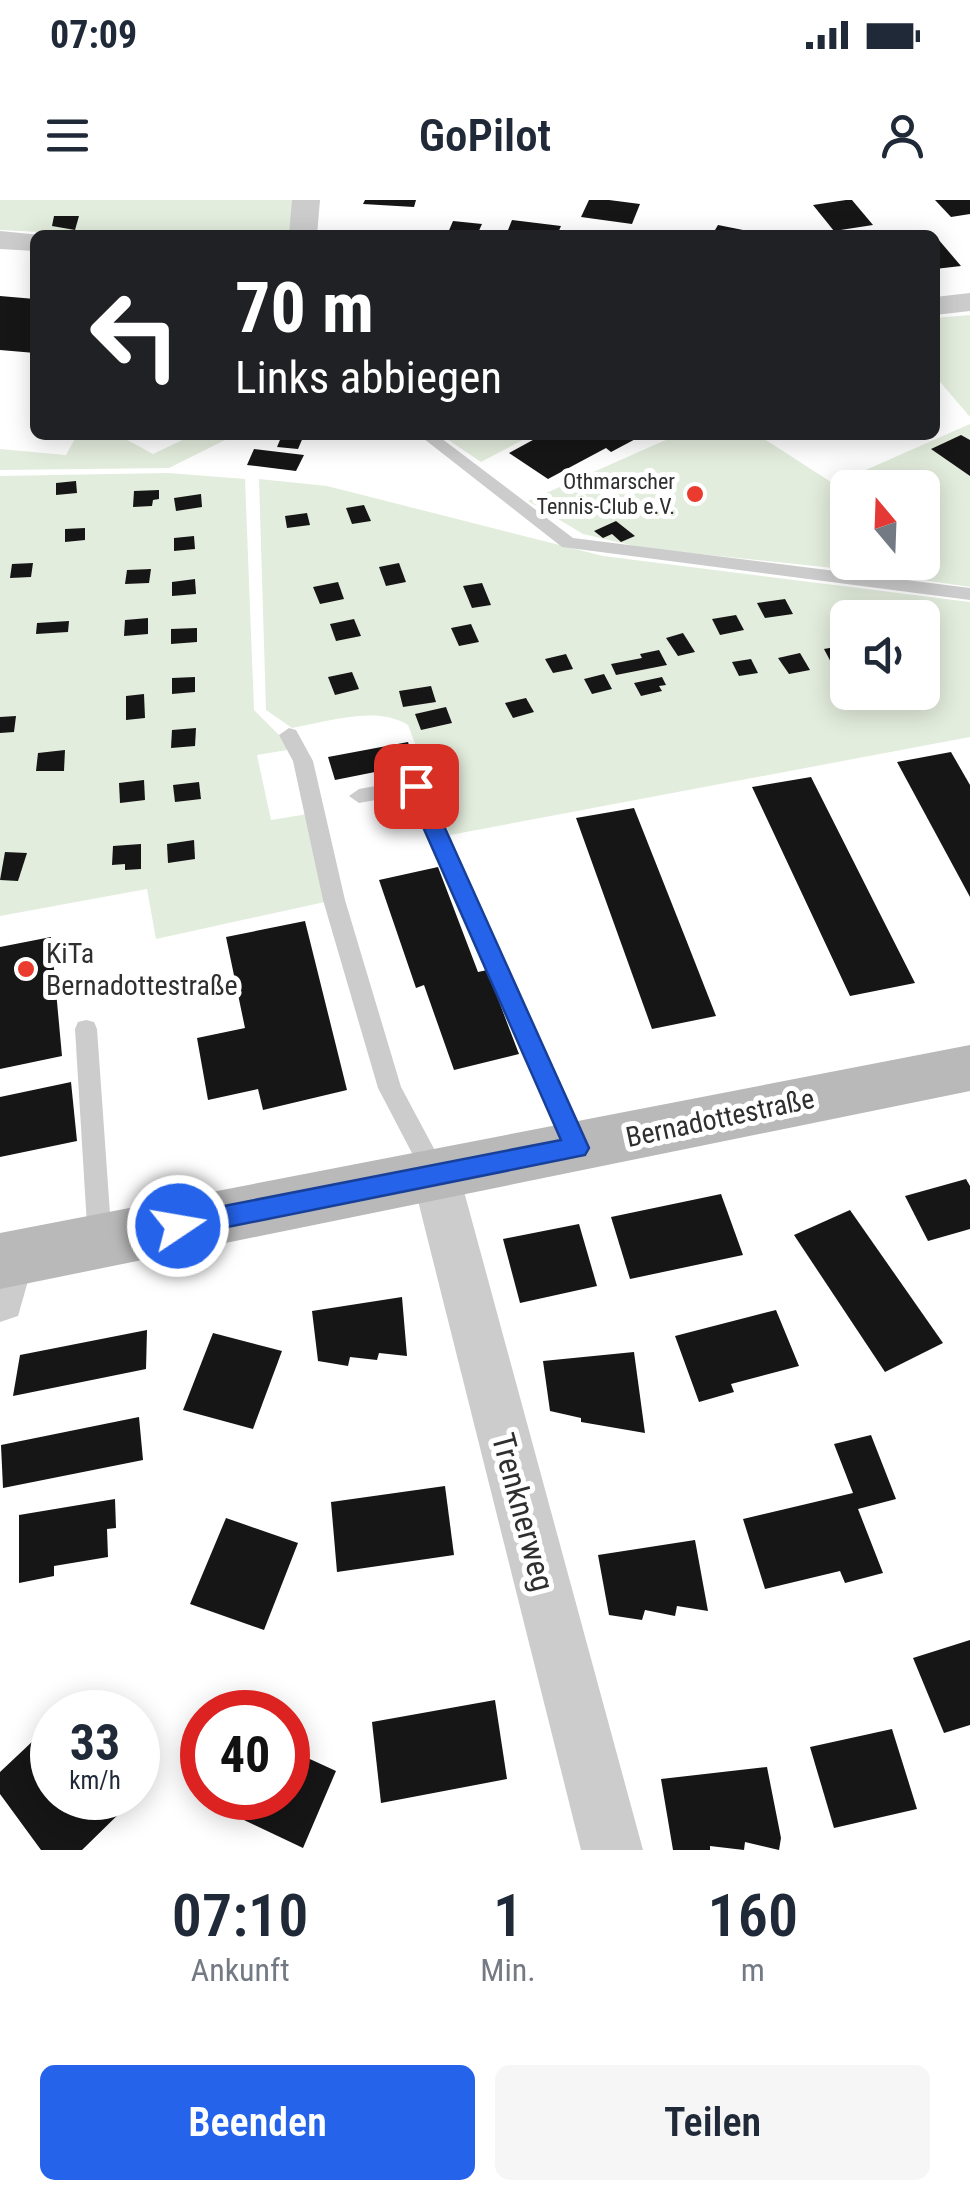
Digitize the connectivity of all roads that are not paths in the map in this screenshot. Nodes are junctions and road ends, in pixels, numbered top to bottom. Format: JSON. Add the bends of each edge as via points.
{"nodes":[{"id":1,"x":306,"y":200,"type":"edge"},
{"id":2,"x":303,"y":230,"type":"edge"},
{"id":3,"x":0,"y":240,"type":"edge"},
{"id":4,"x":30,"y":242,"type":"edge"},
{"id":5,"x":970,"y":302,"type":"edge"},
{"id":6,"x":940,"y":305,"type":"edge"},
{"id":7,"x":433,"y":440,"type":"edge"},
{"id":8,"x":970,"y":594,"type":"edge"},
{"id":9,"x":289,"y":735,"type":"dead end"},
{"id":10,"x":360,"y":796,"type":"dead end"},
{"id":11,"x":86,"y":1030,"type":"dead end"},
{"id":12,"x":970,"y":1068,"type":"edge"},
{"id":13,"x":577,"y":1148,"type":"junction"},
{"id":14,"x":435,"y":1173,"type":"junction"},
{"id":15,"x":100,"y":1242,"type":"junction"},
{"id":16,"x":3,"y":1273,"type":"edge"},
{"id":17,"x":612,"y":1850,"type":"edge"}],
"edges":[{"from":1,"to":2,"type":"street"},
{"from":3,"to":4,"type":"street"},
{"from":5,"to":6,"type":"street"},
{"from":7,"to":8,"type":"lane","via":[[568,542]]},
{"from":9,"to":14,"type":"lane","via":[[303,760],[334,900],[390,1088]]},
{"from":10,"to":13,"type":"lane","via":[[416,786]]},
{"from":11,"to":15,"type":"lane"},
{"from":12,"to":13,"type":"street","name":"Bernadottestraße"},
{"from":13,"to":14,"type":"street","name":"Bernadottestraße"},
{"from":14,"to":15,"type":"street","name":"Bernadottestraße"},
{"from":14,"to":17,"type":"street","name":"Trenknerweg"},
{"from":15,"to":16,"type":"street","name":"Bernadottestraße"}]}
